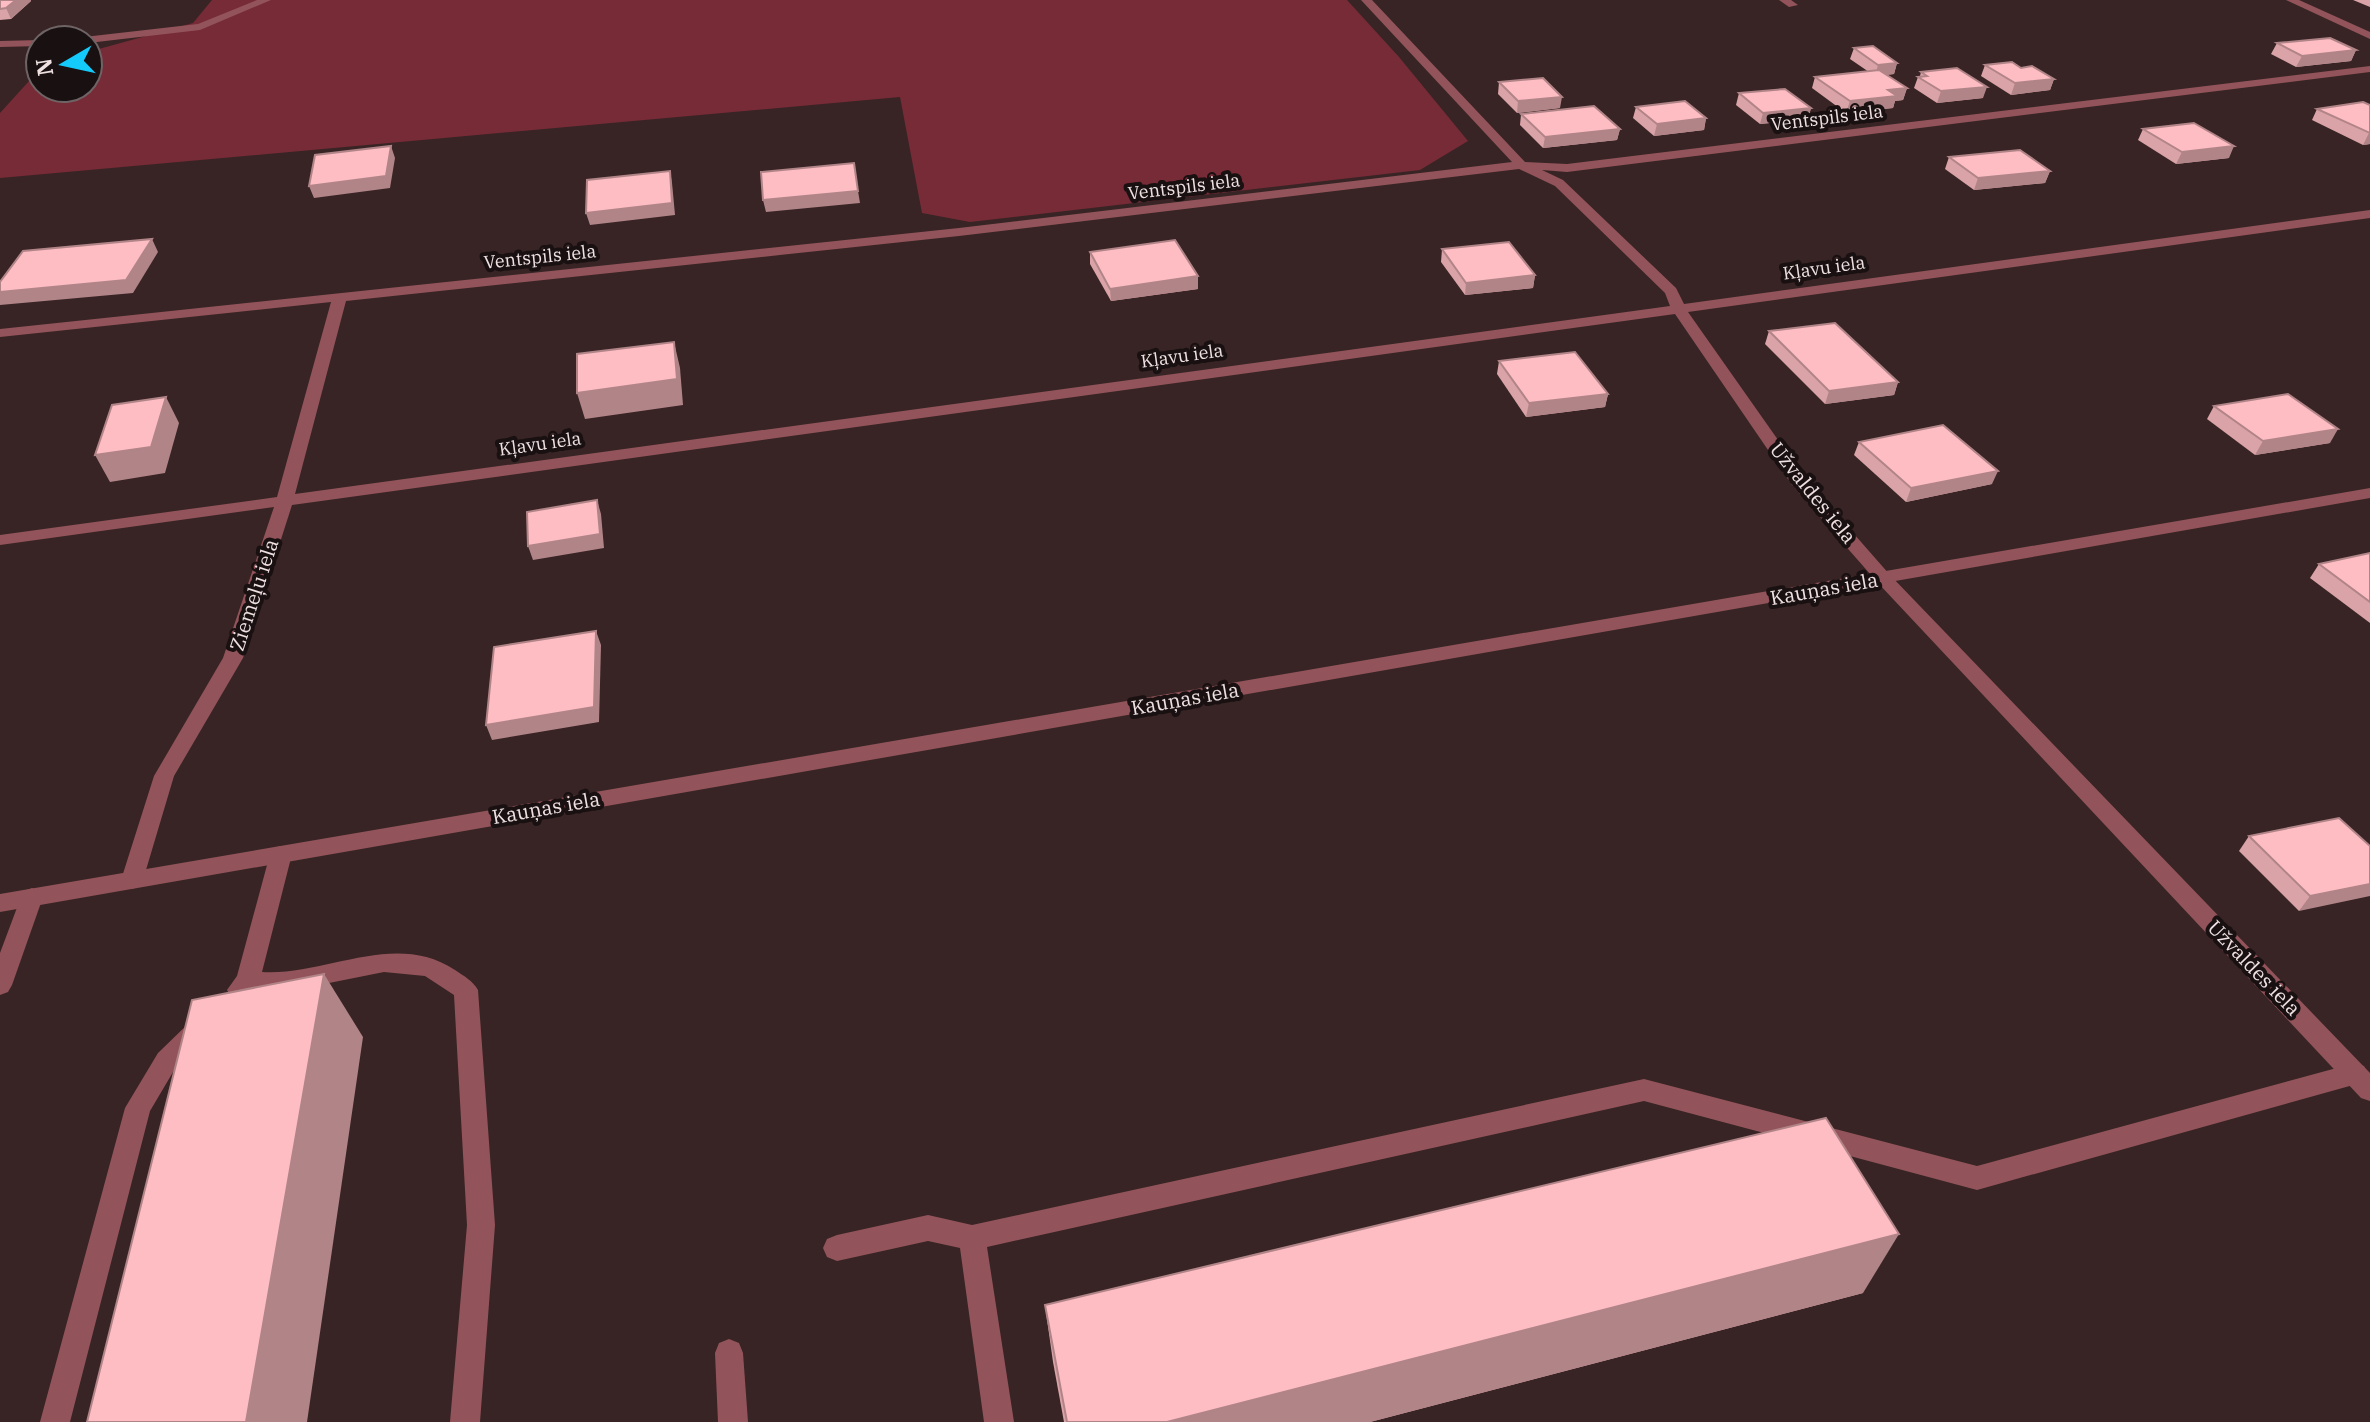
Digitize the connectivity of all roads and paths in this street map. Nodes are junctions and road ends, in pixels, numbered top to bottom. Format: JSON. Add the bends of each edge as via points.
{"nodes":[{"id":1,"x":1366,"y":0,"type":"edge"},
{"id":2,"x":2291,"y":0,"type":"edge"},
{"id":3,"x":265,"y":1,"type":"edge"},
{"id":4,"x":2370,"y":36,"type":"edge"},
{"id":5,"x":104,"y":38,"type":"edge"},
{"id":6,"x":24,"y":43,"type":"edge"},
{"id":7,"x":0,"y":44,"type":"edge"},
{"id":8,"x":2370,"y":69,"type":"edge"},
{"id":9,"x":1521,"y":165,"type":"junction"},
{"id":10,"x":2370,"y":214,"type":"edge"},
{"id":11,"x":340,"y":295,"type":"junction"},
{"id":12,"x":1678,"y":308,"type":"junction"},
{"id":13,"x":0,"y":333,"type":"edge"},
{"id":14,"x":2370,"y":493,"type":"edge"},
{"id":15,"x":285,"y":500,"type":"junction"},
{"id":16,"x":0,"y":540,"type":"edge"},
{"id":17,"x":1884,"y":579,"type":"junction"},
{"id":18,"x":281,"y":854,"type":"junction"},
{"id":19,"x":132,"y":880,"type":"junction"},
{"id":20,"x":32,"y":897,"type":"junction"},
{"id":21,"x":0,"y":903,"type":"edge"},
{"id":22,"x":248,"y":981,"type":"junction"},
{"id":23,"x":0,"y":985,"type":"edge"},
{"id":24,"x":2363,"y":1082,"type":"edge"},
{"id":25,"x":972,"y":1238,"type":"junction"},
{"id":26,"x":837,"y":1248,"type":"dead end"},
{"id":27,"x":729,"y":1353,"type":"dead end"},
{"id":28,"x":55,"y":1422,"type":"edge"},
{"id":29,"x":465,"y":1422,"type":"edge"},
{"id":30,"x":733,"y":1422,"type":"edge"},
{"id":31,"x":999,"y":1422,"type":"edge"}],
"edges":[{"from":1,"to":9,"type":"street","name":"Užvaldes iela"},
{"from":2,"to":4,"type":"street"},
{"from":3,"to":5,"type":"street","via":[[200,27]]},
{"from":6,"to":7,"type":"street"},
{"from":8,"to":9,"type":"street","name":"Ventspils iela","via":[[1567,168]]},
{"from":9,"to":11,"type":"street","name":"Ventspils iela","via":[[959,232]]},
{"from":9,"to":12,"type":"street","name":"Užvaldes iela","via":[[1559,183],[1582,202],[1671,291]]},
{"from":10,"to":12,"type":"street","name":"Kļavu iela"},
{"from":11,"to":13,"type":"street","name":"Ventspils iela"},
{"from":11,"to":15,"type":"street","name":"Ziemeļu iela"},
{"from":12,"to":15,"type":"street","name":"Kļavu iela"},
{"from":12,"to":17,"type":"street","name":"Užvaldes iela","via":[[1798,481]]},
{"from":14,"to":17,"type":"street","name":"Kauņas iela"},
{"from":15,"to":16,"type":"street","name":"Kļavu iela"},
{"from":15,"to":19,"type":"street","name":"Ziemeļu iela","via":[[233,658],[164,776]]},
{"from":17,"to":18,"type":"street","name":"Kauņas iela"},
{"from":17,"to":24,"type":"street","name":"Užvaldes iela"},
{"from":18,"to":19,"type":"street","name":"Kauņas iela"},
{"from":18,"to":22,"type":"street"},
{"from":19,"to":20,"type":"street","name":"Kauņas iela"},
{"from":20,"to":21,"type":"street","name":"Kauņas iela"},
{"from":20,"to":23,"type":"street"},
{"from":22,"to":28,"type":"street","via":[[167,1060],[138,1108]]},
{"from":22,"to":29,"type":"street","via":[[275,985],[391,960],[431,968],[466,990],[481,1225]]},
{"from":24,"to":25,"type":"street","via":[[1977,1178],[1644,1090]]},
{"from":25,"to":26,"type":"street","via":[[928,1228]]},
{"from":25,"to":31,"type":"street"},
{"from":27,"to":30,"type":"street"}]}
